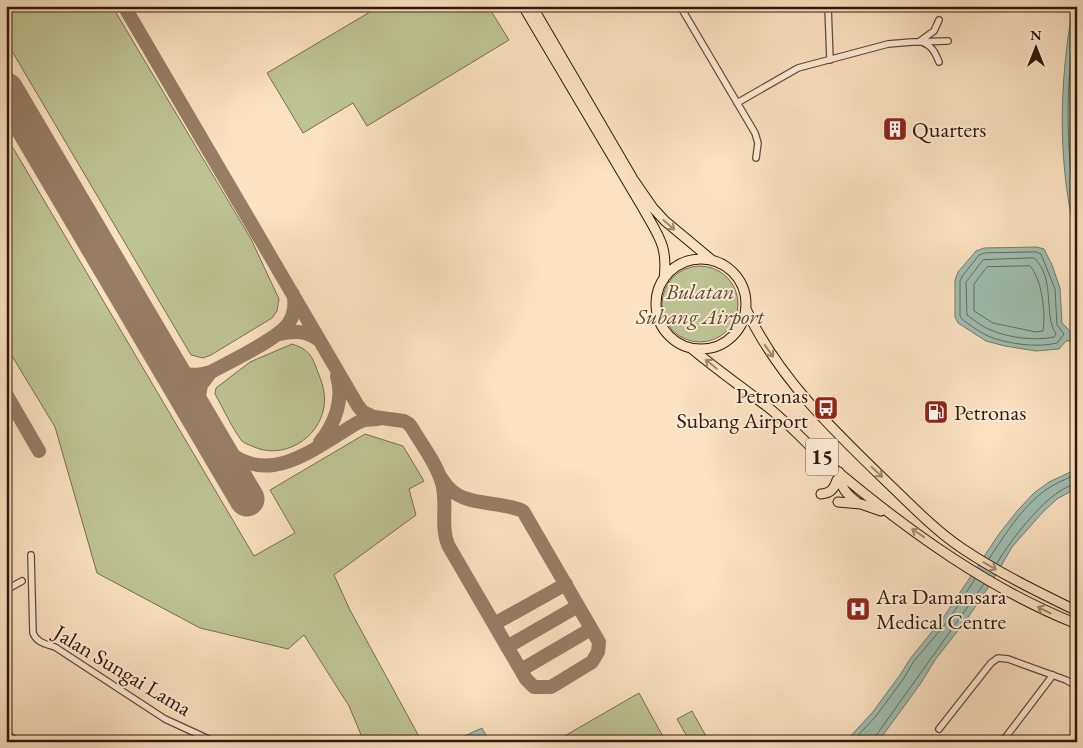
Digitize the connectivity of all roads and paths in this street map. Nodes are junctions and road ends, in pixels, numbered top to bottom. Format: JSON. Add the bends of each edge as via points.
{"nodes":[{"id":1,"x":523,"y":6,"type":"edge"},
{"id":2,"x":532,"y":6,"type":"edge"},
{"id":3,"x":680,"y":6,"type":"edge"},
{"id":4,"x":828,"y":6,"type":"edge"},
{"id":5,"x":939,"y":20,"type":"dead end"},
{"id":6,"x":920,"y":41,"type":"junction"},
{"id":7,"x":948,"y":41,"type":"dead end"},
{"id":8,"x":830,"y":60,"type":"junction"},
{"id":9,"x":939,"y":62,"type":"dead end"},
{"id":10,"x":737,"y":103,"type":"junction"},
{"id":11,"x":756,"y":158,"type":"dead end"},
{"id":12,"x":713,"y":261,"type":"junction"},
{"id":13,"x":664,"y":279,"type":"junction"},
{"id":14,"x":746,"y":308,"type":"junction"},
{"id":15,"x":691,"y":348,"type":"junction"},
{"id":16,"x":837,"y":474,"type":"junction"},
{"id":17,"x":821,"y":494,"type":"dead end"},
{"id":18,"x":861,"y":504,"type":"junction"},
{"id":19,"x":888,"y":513,"type":"junction"},
{"id":20,"x":31,"y":555,"type":"dead end"},
{"id":21,"x":22,"y":581,"type":"dead end"},
{"id":22,"x":6,"y":590,"type":"edge"},
{"id":23,"x":1077,"y":611,"type":"edge"},
{"id":24,"x":1077,"y":624,"type":"edge"},
{"id":25,"x":1054,"y":675,"type":"junction"},
{"id":26,"x":1077,"y":686,"type":"edge"},
{"id":27,"x":939,"y":729,"type":"dead end"},
{"id":28,"x":6,"y":733,"type":"edge"},
{"id":29,"x":1077,"y":737,"type":"edge"},
{"id":30,"x":18,"y":742,"type":"edge"},
{"id":31,"x":215,"y":742,"type":"edge"},
{"id":32,"x":1002,"y":742,"type":"edge"},
{"id":33,"x":1073,"y":742,"type":"edge"}],
"edges":[{"from":1,"to":13,"type":"main road","number":"15","via":[[662,243],[666,262]]},
{"from":2,"to":12,"type":"main road","number":"15","one_way":true,"via":[[653,208]]},
{"from":3,"to":10,"type":"street"},
{"from":4,"to":8,"type":"street"},
{"from":5,"to":6,"type":"street","via":[[934,31]]},
{"from":6,"to":7,"type":"street"},
{"from":6,"to":8,"type":"street","via":[[888,44]]},
{"from":6,"to":9,"type":"street","via":[[934,51]]},
{"from":8,"to":10,"type":"street","via":[[792,71]]},
{"from":10,"to":11,"type":"street","via":[[757,138]]},
{"from":12,"to":13,"type":"main road","via":[[686,262]]},
{"from":12,"to":14,"type":"main road","number":"15","via":[[740,282]]},
{"from":13,"to":15,"type":"main road","number":"15","via":[[656,302],[659,320],[669,336]]},
{"from":14,"to":15,"type":"main road","via":[[743,321],[728,341],[716,347]]},
{"from":14,"to":23,"type":"main road","number":"15","one_way":true,"via":[[764,342],[804,396],[862,458],[938,530],[1018,582]]},
{"from":16,"to":15,"type":"main road","number":"15","one_way":true,"via":[[769,408]]},
{"from":16,"to":17,"type":"main road","via":[[834,489]]},
{"from":16,"to":18,"type":"main road","via":[[844,492]]},
{"from":16,"to":18,"type":"main road","via":[[838,499]]},
{"from":16,"to":19,"type":"main road","number":"15"},
{"from":18,"to":19,"type":"main road"},
{"from":24,"to":19,"type":"main road","number":"15","one_way":true,"via":[[1012,594]]},
{"from":20,"to":31,"type":"street","name":"Jalan Sungai Lama","via":[[35,638],[55,647],[165,719]]},
{"from":21,"to":22,"type":"street"},
{"from":25,"to":26,"type":"street"},
{"from":25,"to":27,"type":"street","via":[[998,658]]},
{"from":25,"to":32,"type":"street"},
{"from":28,"to":30,"type":"street"},
{"from":29,"to":33,"type":"street"}]}
